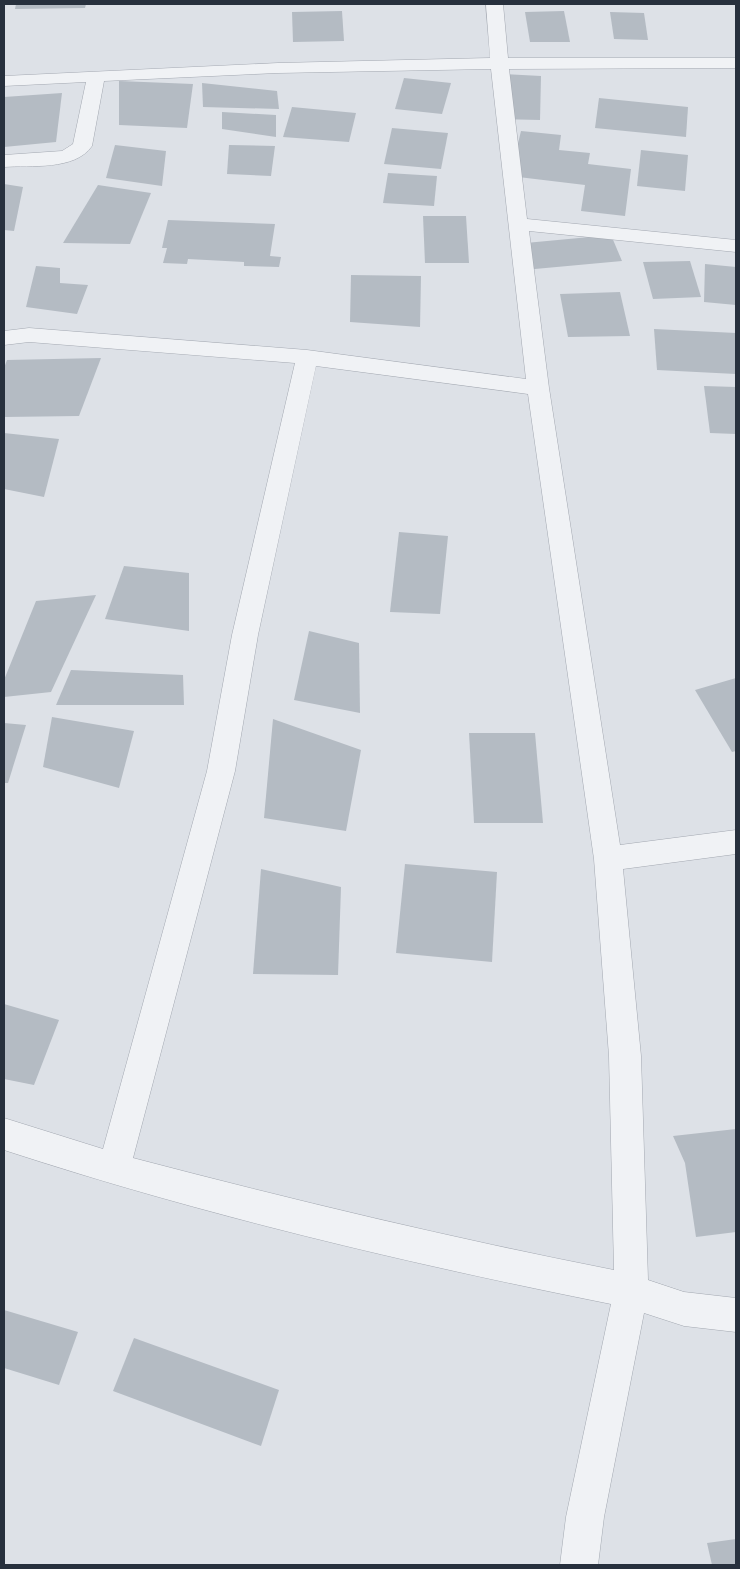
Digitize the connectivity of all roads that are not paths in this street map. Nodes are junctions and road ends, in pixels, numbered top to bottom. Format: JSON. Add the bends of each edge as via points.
{"nodes":[{"id":1,"x":494,"y":4,"type":"edge"},
{"id":2,"x":499,"y":62,"type":"junction"},
{"id":3,"x":736,"y":63,"type":"edge"},
{"id":4,"x":96,"y":75,"type":"junction"},
{"id":5,"x":4,"y":81,"type":"edge"},
{"id":6,"x":4,"y":162,"type":"edge"},
{"id":7,"x":519,"y":224,"type":"junction"},
{"id":8,"x":736,"y":246,"type":"edge"},
{"id":9,"x":4,"y":338,"type":"edge"},
{"id":10,"x":307,"y":357,"type":"junction"},
{"id":11,"x":538,"y":388,"type":"junction"},
{"id":12,"x":736,"y":842,"type":"edge"},
{"id":13,"x":608,"y":859,"type":"junction"},
{"id":14,"x":4,"y":1134,"type":"edge"},
{"id":15,"x":114,"y":1169,"type":"junction"},
{"id":16,"x":631,"y":1291,"type":"junction"},
{"id":17,"x":736,"y":1315,"type":"edge"},
{"id":18,"x":579,"y":1565,"type":"edge"}],
"edges":[{"from":1,"to":2,"type":"street"},
{"from":2,"to":3,"type":"street"},
{"from":2,"to":4,"type":"street"},
{"from":2,"to":7,"type":"street"},
{"from":4,"to":5,"type":"street"},
{"from":4,"to":6,"type":"street","via":[[82,146],[62,157]]},
{"from":7,"to":8,"type":"street"},
{"from":7,"to":11,"type":"street"},
{"from":9,"to":10,"type":"street","via":[[29,336]]},
{"from":10,"to":11,"type":"street"},
{"from":10,"to":15,"type":"street","via":[[245,635],[221,771]]},
{"from":11,"to":13,"type":"street"},
{"from":12,"to":13,"type":"street"},
{"from":13,"to":16,"type":"street","via":[[625,1056]]},
{"from":14,"to":15,"type":"street"},
{"from":15,"to":16,"type":"street","via":[[466,1258]]},
{"from":16,"to":17,"type":"street","via":[[684,1309]]},
{"from":16,"to":18,"type":"street","via":[[585,1517]]}]}
